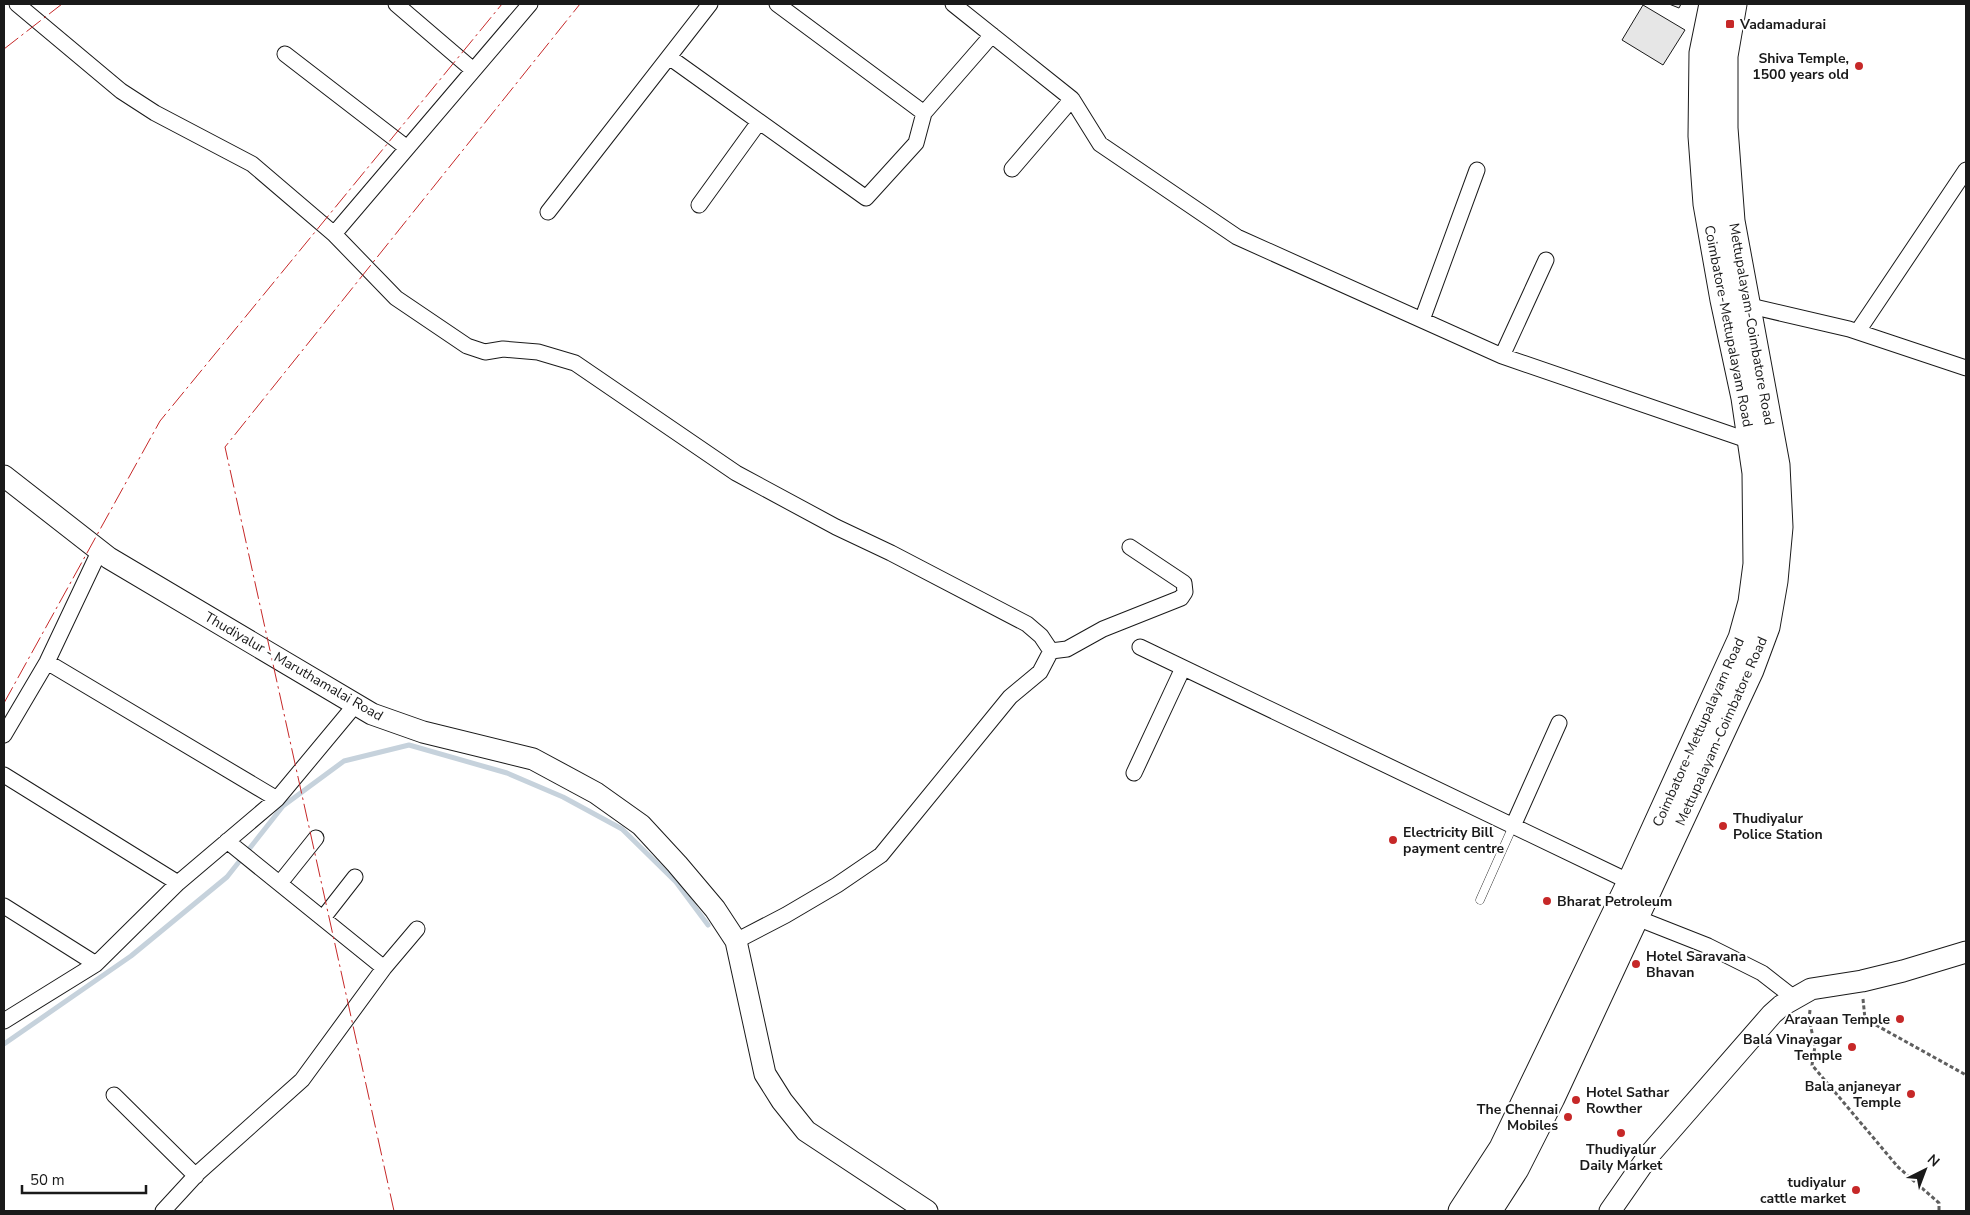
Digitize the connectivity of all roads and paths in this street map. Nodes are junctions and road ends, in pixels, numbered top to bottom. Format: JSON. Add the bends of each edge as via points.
{"nodes":[{"id":1,"x":17,"y":4,"type":"edge"},
{"id":2,"x":396,"y":4,"type":"edge"},
{"id":3,"x":530,"y":4,"type":"edge"},
{"id":4,"x":710,"y":4,"type":"edge"},
{"id":5,"x":777,"y":4,"type":"edge"},
{"id":6,"x":953,"y":4,"type":"edge"},
{"id":7,"x":1712,"y":4,"type":"edge"},
{"id":8,"x":1734,"y":4,"type":"edge"},
{"id":9,"x":992,"y":35,"type":"junction"},
{"id":10,"x":285,"y":54,"type":"dead end"},
{"id":11,"x":669,"y":57,"type":"junction"},
{"id":12,"x":474,"y":70,"type":"junction"},
{"id":13,"x":1072,"y":99,"type":"junction"},
{"id":14,"x":924,"y":113,"type":"junction"},
{"id":15,"x":759,"y":122,"type":"junction"},
{"id":16,"x":406,"y":148,"type":"junction"},
{"id":17,"x":1012,"y":169,"type":"dead end"},
{"id":18,"x":1477,"y":170,"type":"dead end"},
{"id":19,"x":1966,"y":170,"type":"edge"},
{"id":20,"x":699,"y":205,"type":"dead end"},
{"id":21,"x":548,"y":212,"type":"dead end"},
{"id":22,"x":334,"y":234,"type":"junction"},
{"id":23,"x":1546,"y":260,"type":"dead end"},
{"id":24,"x":1746,"y":305,"type":"junction"},
{"id":25,"x":1422,"y":320,"type":"junction"},
{"id":26,"x":1858,"y":332,"type":"junction"},
{"id":27,"x":1502,"y":356,"type":"junction"},
{"id":28,"x":1966,"y":368,"type":"edge"},
{"id":29,"x":1750,"y":441,"type":"junction"},
{"id":30,"x":4,"y":476,"type":"edge"},
{"id":31,"x":1130,"y":547,"type":"dead end"},
{"id":32,"x":100,"y":550,"type":"junction"},
{"id":33,"x":1140,"y":647,"type":"dead end"},
{"id":34,"x":1051,"y":651,"type":"junction"},
{"id":35,"x":48,"y":662,"type":"junction"},
{"id":36,"x":1184,"y":668,"type":"junction"},
{"id":37,"x":356,"y":704,"type":"junction"},
{"id":38,"x":1559,"y":723,"type":"dead end"},
{"id":39,"x":4,"y":735,"type":"edge"},
{"id":40,"x":1134,"y":773,"type":"dead end"},
{"id":41,"x":4,"y":775,"type":"edge"},
{"id":42,"x":277,"y":799,"type":"junction"},
{"id":43,"x":1513,"y":826,"type":"junction"},
{"id":44,"x":316,"y":838,"type":"dead end"},
{"id":45,"x":233,"y":845,"type":"junction"},
{"id":46,"x":355,"y":877,"type":"dead end"},
{"id":47,"x":1630,"y":882,"type":"junction"},
{"id":48,"x":178,"y":883,"type":"junction"},
{"id":49,"x":280,"y":883,"type":"junction"},
{"id":50,"x":1480,"y":900,"type":"dead end"},
{"id":51,"x":4,"y":906,"type":"edge"},
{"id":52,"x":322,"y":918,"type":"junction"},
{"id":53,"x":1637,"y":918,"type":"junction"},
{"id":54,"x":417,"y":928,"type":"dead end"},
{"id":55,"x":736,"y":941,"type":"junction"},
{"id":56,"x":1966,"y":952,"type":"edge"},
{"id":57,"x":96,"y":964,"type":"junction"},
{"id":58,"x":384,"y":968,"type":"junction"},
{"id":59,"x":1862,"y":981,"type":"junction"},
{"id":60,"x":1803,"y":993,"type":"junction"},
{"id":61,"x":4,"y":1021,"type":"edge"},
{"id":62,"x":1966,"y":1075,"type":"edge"},
{"id":63,"x":114,"y":1095,"type":"dead end"},
{"id":64,"x":196,"y":1176,"type":"junction"},
{"id":65,"x":163,"y":1211,"type":"edge"},
{"id":66,"x":927,"y":1211,"type":"edge"},
{"id":67,"x":1461,"y":1211,"type":"edge"},
{"id":68,"x":1490,"y":1211,"type":"edge"},
{"id":69,"x":1610,"y":1211,"type":"edge"},
{"id":70,"x":1939,"y":1211,"type":"edge"}],
"edges":[{"from":1,"to":22,"type":"street","via":[[121,91],[155,113],[252,164]]},
{"from":2,"to":12,"type":"street"},
{"from":3,"to":12,"type":"street"},
{"from":4,"to":11,"type":"street"},
{"from":5,"to":14,"type":"street"},
{"from":6,"to":9,"type":"street"},
{"from":7,"to":29,"type":"highway","name":"Coimbatore-Mettupalayam Road","via":[[1702,53],[1701,136],[1706,204]]},
{"from":8,"to":24,"type":"highway","name":"Mettupalayam-Coimbatore Road","via":[[1725,56],[1725,128],[1732,220]]},
{"from":9,"to":13,"type":"street"},
{"from":9,"to":14,"type":"street"},
{"from":10,"to":16,"type":"street"},
{"from":11,"to":15,"type":"street"},
{"from":11,"to":21,"type":"street"},
{"from":12,"to":16,"type":"street"},
{"from":13,"to":17,"type":"street"},
{"from":13,"to":25,"type":"street","via":[[1100,144],[1237,238]]},
{"from":14,"to":15,"type":"street","via":[[916,143],[866,198]]},
{"from":15,"to":20,"type":"street"},
{"from":16,"to":22,"type":"street"},
{"from":18,"to":25,"type":"street"},
{"from":19,"to":26,"type":"street"},
{"from":22,"to":34,"type":"street","via":[[396,298],[467,346],[485,352],[502,349],[538,352],[575,363],[736,473],[1027,624]]},
{"from":23,"to":27,"type":"street"},
{"from":24,"to":26,"type":"street"},
{"from":24,"to":53,"type":"highway","name":"Mettupalayam-Coimbatore Road","via":[[1777,465],[1780,527],[1769,618],[1751,670]]},
{"from":25,"to":27,"type":"street"},
{"from":26,"to":28,"type":"street"},
{"from":27,"to":29,"type":"street"},
{"from":29,"to":47,"type":"highway","name":"Coimbatore-Mettupalayam Road","via":[[1755,473],[1756,564],[1744,629]]},
{"from":30,"to":32,"type":"main road","name":"Thudiyalur - Maruthamalai Road"},
{"from":31,"to":34,"type":"street","via":[[1184,584],[1185,592],[1181,598],[1103,629],[1067,649]]},
{"from":32,"to":35,"type":"street"},
{"from":32,"to":37,"type":"main road","name":"Thudiyalur - Maruthamalai Road"},
{"from":33,"to":36,"type":"street"},
{"from":34,"to":55,"type":"street","via":[[1040,672],[1010,697],[881,855],[837,886]]},
{"from":35,"to":39,"type":"street"},
{"from":35,"to":42,"type":"street"},
{"from":36,"to":40,"type":"street"},
{"from":36,"to":43,"type":"street"},
{"from":37,"to":42,"type":"street"},
{"from":37,"to":55,"type":"main road","name":"Thudiyalur - Maruthamalai Road","via":[[372,714],[423,732],[533,759],[596,793],[641,825],[714,909]]},
{"from":38,"to":43,"type":"street"},
{"from":41,"to":48,"type":"street"},
{"from":42,"to":45,"type":"street"},
{"from":43,"to":47,"type":"street"},
{"from":43,"to":50,"type":"lane"},
{"from":44,"to":49,"type":"street"},
{"from":45,"to":48,"type":"street"},
{"from":45,"to":49,"type":"street"},
{"from":46,"to":52,"type":"street"},
{"from":47,"to":67,"type":"highway","name":"Coimbatore-Mettupalayam Road","via":[[1502,1148]]},
{"from":48,"to":57,"type":"street"},
{"from":49,"to":52,"type":"street"},
{"from":51,"to":57,"type":"street"},
{"from":52,"to":58,"type":"street"},
{"from":53,"to":60,"type":"street","via":[[1708,946]]},
{"from":53,"to":68,"type":"highway","name":"Mettupalayam-Coimbatore Road","via":[[1544,1114]]},
{"from":54,"to":58,"type":"street"},
{"from":55,"to":66,"type":"main road","name":"Thudiyalur - Maruthamalai Road","via":[[764,1074],[782,1101],[806,1131]]},
{"from":56,"to":59,"type":"main road"},
{"from":57,"to":61,"type":"street"},
{"from":58,"to":64,"type":"street","via":[[302,1080]]},
{"from":59,"to":60,"type":"main road"},
{"from":59,"to":62,"type":"path","via":[[1864,1019]]},
{"from":60,"to":69,"type":"main road","via":[[1772,1014],[1649,1156]]},
{"from":60,"to":70,"type":"path","via":[[1815,1046],[1812,1065],[1898,1167],[1939,1203]]},
{"from":63,"to":64,"type":"street"},
{"from":64,"to":65,"type":"street"}]}
